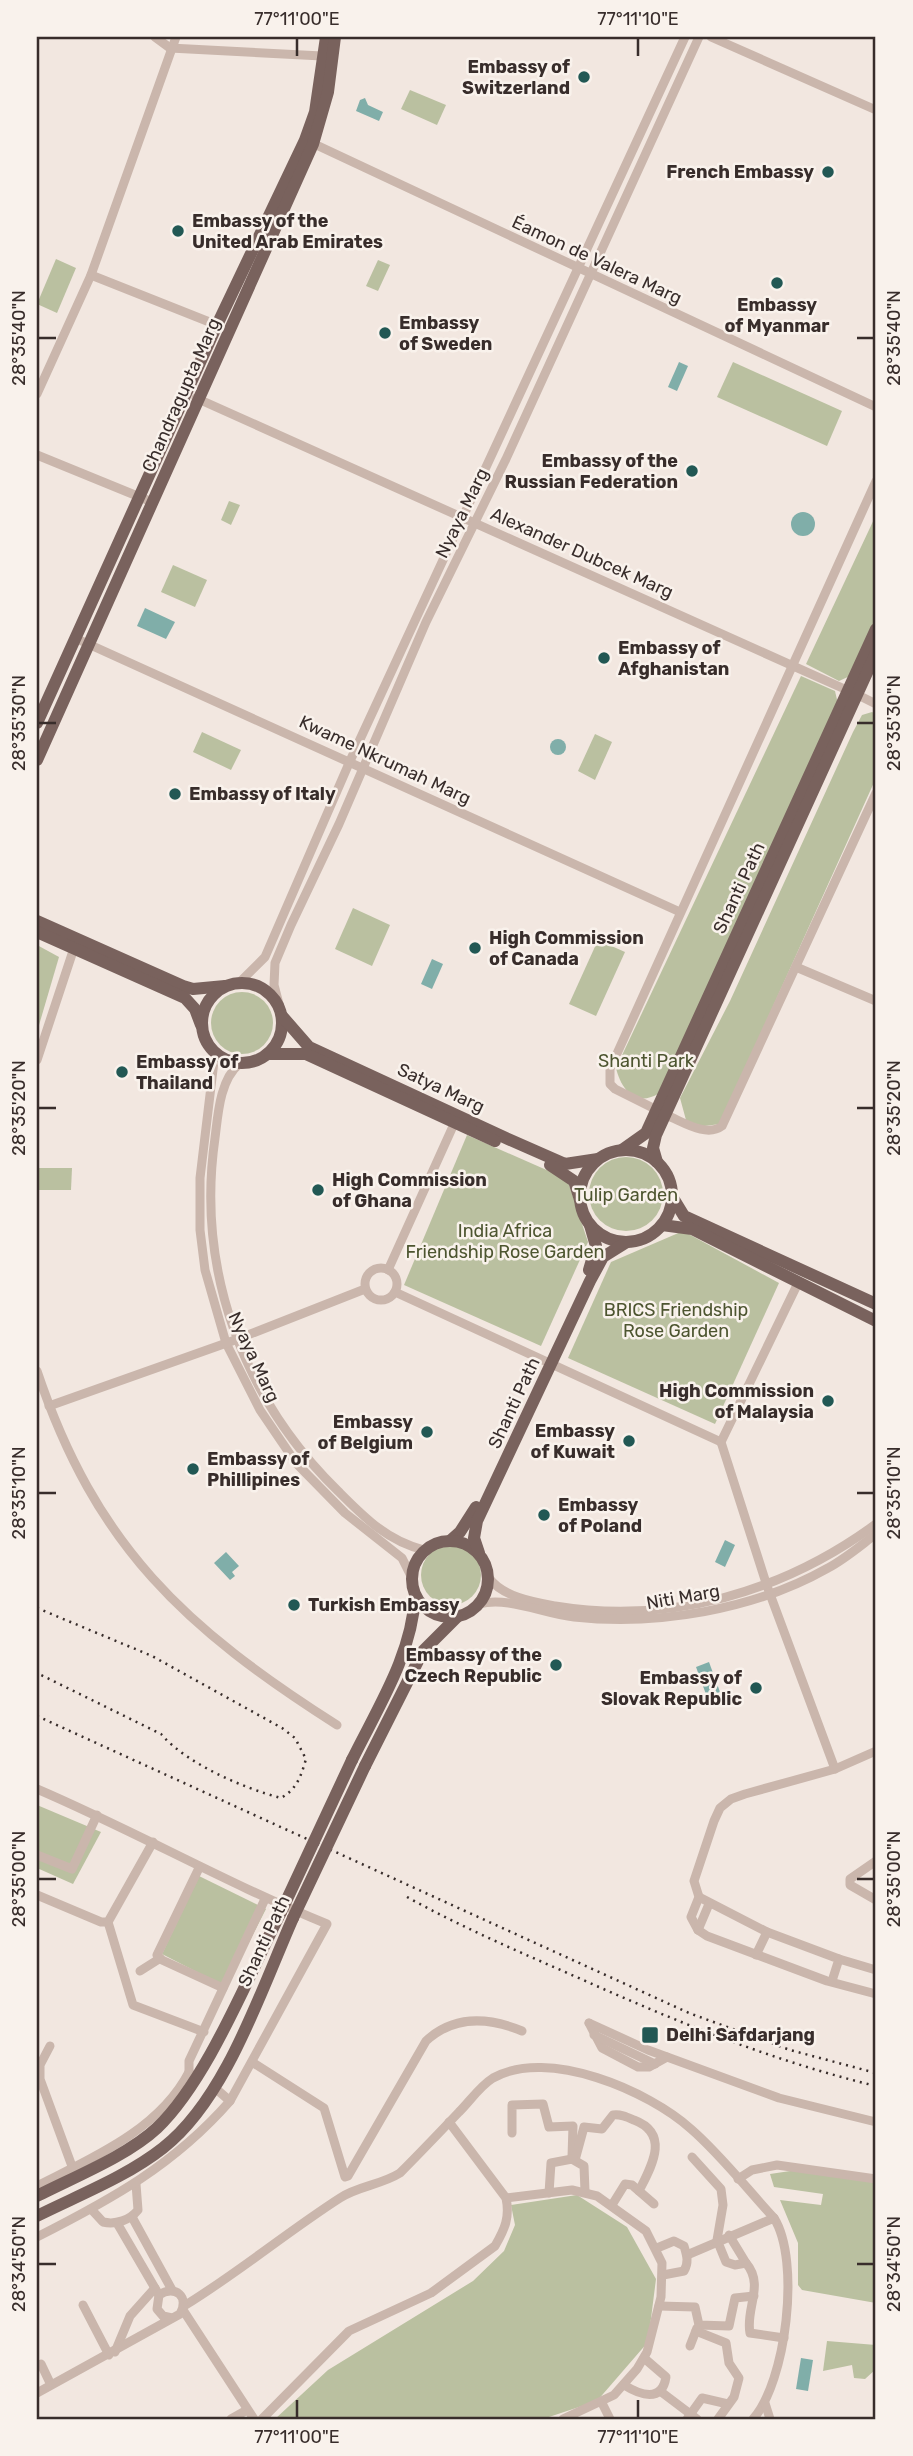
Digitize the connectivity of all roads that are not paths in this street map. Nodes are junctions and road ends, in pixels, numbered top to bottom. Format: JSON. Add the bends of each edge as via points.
{"nodes":[{"id":1,"x":155,"y":37,"type":"edge"},
{"id":2,"x":176,"y":37,"type":"edge"},
{"id":3,"x":326,"y":37,"type":"edge"},
{"id":4,"x":335,"y":37,"type":"edge"},
{"id":5,"x":685,"y":37,"type":"edge"},
{"id":6,"x":699,"y":37,"type":"edge"},
{"id":7,"x":711,"y":37,"type":"edge"},
{"id":8,"x":170,"y":48,"type":"junction"},
{"id":9,"x":322,"y":56,"type":"junction"},
{"id":10,"x":876,"y":110,"type":"edge"},
{"id":11,"x":309,"y":142,"type":"junction"},
{"id":12,"x":579,"y":270,"type":"junction"},
{"id":13,"x":91,"y":275,"type":"junction"},
{"id":14,"x":591,"y":275,"type":"junction"},
{"id":15,"x":217,"y":325,"type":"junction"},
{"id":16,"x":37,"y":394,"type":"edge"},
{"id":17,"x":193,"y":397,"type":"junction"},
{"id":18,"x":876,"y":407,"type":"edge"},
{"id":19,"x":37,"y":455,"type":"edge"},
{"id":20,"x":876,"y":481,"type":"edge"},
{"id":21,"x":139,"y":497,"type":"junction"},
{"id":22,"x":152,"y":502,"type":"junction"},
{"id":23,"x":465,"y":517,"type":"junction"},
{"id":24,"x":475,"y":522,"type":"junction"},
{"id":25,"x":876,"y":629,"type":"edge"},
{"id":26,"x":75,"y":638,"type":"junction"},
{"id":27,"x":89,"y":646,"type":"junction"},
{"id":28,"x":876,"y":653,"type":"edge"},
{"id":29,"x":793,"y":666,"type":"junction"},
{"id":30,"x":853,"y":693,"type":"junction"},
{"id":31,"x":876,"y":704,"type":"edge"},
{"id":32,"x":37,"y":723,"type":"edge"},
{"id":33,"x":37,"y":760,"type":"edge"},
{"id":34,"x":350,"y":761,"type":"junction"},
{"id":35,"x":363,"y":767,"type":"junction"},
{"id":36,"x":876,"y":793,"type":"edge"},
{"id":37,"x":680,"y":912,"type":"junction"},
{"id":38,"x":37,"y":921,"type":"edge"},
{"id":39,"x":37,"y":932,"type":"edge"},
{"id":40,"x":74,"y":948,"type":"junction"},
{"id":41,"x":796,"y":967,"type":"junction"},
{"id":42,"x":233,"y":985,"type":"junction"},
{"id":43,"x":876,"y":1000,"type":"edge"},
{"id":44,"x":281,"y":1012,"type":"junction"},
{"id":45,"x":202,"y":1026,"type":"junction"},
{"id":46,"x":215,"y":1053,"type":"junction"},
{"id":47,"x":270,"y":1054,"type":"junction"},
{"id":48,"x":37,"y":1060,"type":"edge"},
{"id":49,"x":239,"y":1064,"type":"junction"},
{"id":50,"x":660,"y":1112,"type":"junction"},
{"id":51,"x":454,"y":1124,"type":"junction"},
{"id":52,"x":622,"y":1150,"type":"junction"},
{"id":53,"x":598,"y":1159,"type":"junction"},
{"id":54,"x":657,"y":1162,"type":"junction"},
{"id":55,"x":672,"y":1194,"type":"junction"},
{"id":56,"x":580,"y":1200,"type":"junction"},
{"id":57,"x":590,"y":1225,"type":"junction"},
{"id":58,"x":662,"y":1225,"type":"junction"},
{"id":59,"x":627,"y":1242,"type":"junction"},
{"id":60,"x":388,"y":1270,"type":"junction"},
{"id":61,"x":797,"y":1283,"type":"junction"},
{"id":62,"x":365,"y":1289,"type":"junction"},
{"id":63,"x":395,"y":1292,"type":"junction"},
{"id":64,"x":876,"y":1304,"type":"edge"},
{"id":65,"x":876,"y":1321,"type":"edge"},
{"id":66,"x":231,"y":1342,"type":"junction"},
{"id":67,"x":549,"y":1364,"type":"junction"},
{"id":68,"x":37,"y":1371,"type":"edge"},
{"id":69,"x":49,"y":1406,"type":"junction"},
{"id":70,"x":721,"y":1442,"type":"junction"},
{"id":71,"x":876,"y":1524,"type":"edge"},
{"id":72,"x":876,"y":1534,"type":"edge"},
{"id":73,"x":451,"y":1540,"type":"junction"},
{"id":74,"x":424,"y":1550,"type":"junction"},
{"id":75,"x":479,"y":1553,"type":"junction"},
{"id":76,"x":411,"y":1576,"type":"junction"},
{"id":77,"x":489,"y":1578,"type":"junction"},
{"id":78,"x":769,"y":1590,"type":"junction"},
{"id":79,"x":415,"y":1596,"type":"junction"},
{"id":80,"x":479,"y":1604,"type":"junction"},
{"id":81,"x":457,"y":1617,"type":"junction"},
{"id":82,"x":337,"y":1725,"type":"dead end"},
{"id":83,"x":876,"y":1751,"type":"edge"},
{"id":84,"x":835,"y":1769,"type":"junction"},
{"id":85,"x":37,"y":1789,"type":"edge"},
{"id":86,"x":97,"y":1815,"type":"junction"},
{"id":87,"x":153,"y":1842,"type":"junction"},
{"id":88,"x":37,"y":1855,"type":"edge"},
{"id":89,"x":876,"y":1861,"type":"edge"},
{"id":90,"x":199,"y":1868,"type":"junction"},
{"id":91,"x":37,"y":1895,"type":"edge"},
{"id":92,"x":699,"y":1897,"type":"junction"},
{"id":93,"x":264,"y":1899,"type":"junction"},
{"id":94,"x":876,"y":1900,"type":"edge"},
{"id":95,"x":709,"y":1904,"type":"junction"},
{"id":96,"x":287,"y":1915,"type":"junction"},
{"id":97,"x":108,"y":1922,"type":"junction"},
{"id":98,"x":698,"y":1930,"type":"junction"},
{"id":99,"x":767,"y":1932,"type":"junction"},
{"id":100,"x":756,"y":1955,"type":"junction"},
{"id":101,"x":159,"y":1959,"type":"junction"},
{"id":102,"x":839,"y":1959,"type":"junction"},
{"id":103,"x":876,"y":1970,"type":"edge"},
{"id":104,"x":140,"y":1971,"type":"dead end"},
{"id":105,"x":832,"y":1981,"type":"junction"},
{"id":106,"x":223,"y":1988,"type":"junction"},
{"id":107,"x":876,"y":1994,"type":"edge"},
{"id":108,"x":522,"y":2031,"type":"dead end"},
{"id":109,"x":204,"y":2032,"type":"junction"},
{"id":110,"x":50,"y":2046,"type":"dead end"},
{"id":111,"x":667,"y":2057,"type":"junction"},
{"id":112,"x":251,"y":2062,"type":"junction"},
{"id":113,"x":193,"y":2075,"type":"junction"},
{"id":114,"x":215,"y":2088,"type":"junction"},
{"id":115,"x":230,"y":2101,"type":"junction"},
{"id":116,"x":449,"y":2122,"type":"junction"},
{"id":117,"x":876,"y":2122,"type":"edge"},
{"id":118,"x":512,"y":2133,"type":"dead end"},
{"id":119,"x":692,"y":2157,"type":"dead end"},
{"id":120,"x":574,"y":2160,"type":"junction"},
{"id":121,"x":73,"y":2169,"type":"junction"},
{"id":122,"x":737,"y":2179,"type":"junction"},
{"id":123,"x":876,"y":2179,"type":"edge"},
{"id":124,"x":136,"y":2184,"type":"junction"},
{"id":125,"x":37,"y":2186,"type":"edge"},
{"id":126,"x":585,"y":2191,"type":"junction"},
{"id":127,"x":639,"y":2191,"type":"junction"},
{"id":128,"x":549,"y":2193,"type":"junction"},
{"id":129,"x":37,"y":2196,"type":"edge"},
{"id":130,"x":506,"y":2197,"type":"junction"},
{"id":131,"x":654,"y":2204,"type":"dead end"},
{"id":132,"x":612,"y":2205,"type":"junction"},
{"id":133,"x":91,"y":2209,"type":"junction"},
{"id":134,"x":37,"y":2216,"type":"edge"},
{"id":135,"x":132,"y":2217,"type":"junction"},
{"id":136,"x":774,"y":2218,"type":"junction"},
{"id":137,"x":117,"y":2223,"type":"junction"},
{"id":138,"x":729,"y":2235,"type":"junction"},
{"id":139,"x":37,"y":2237,"type":"edge"},
{"id":140,"x":717,"y":2240,"type":"junction"},
{"id":141,"x":657,"y":2248,"type":"junction"},
{"id":142,"x":687,"y":2255,"type":"junction"},
{"id":143,"x":746,"y":2263,"type":"junction"},
{"id":144,"x":663,"y":2275,"type":"junction"},
{"id":145,"x":172,"y":2290,"type":"junction"},
{"id":146,"x":157,"y":2292,"type":"junction"},
{"id":147,"x":754,"y":2296,"type":"junction"},
{"id":148,"x":83,"y":2305,"type":"dead end"},
{"id":149,"x":659,"y":2306,"type":"junction"},
{"id":150,"x":183,"y":2308,"type":"junction"},
{"id":151,"x":172,"y":2318,"type":"junction"},
{"id":152,"x":697,"y":2328,"type":"junction"},
{"id":153,"x":784,"y":2338,"type":"junction"},
{"id":154,"x":690,"y":2346,"type":"dead end"},
{"id":155,"x":112,"y":2353,"type":"junction"},
{"id":156,"x":644,"y":2358,"type":"junction"},
{"id":157,"x":41,"y":2364,"type":"dead end"},
{"id":158,"x":51,"y":2385,"type":"junction"},
{"id":159,"x":624,"y":2385,"type":"junction"},
{"id":160,"x":660,"y":2391,"type":"junction"},
{"id":161,"x":37,"y":2393,"type":"edge"},
{"id":162,"x":601,"y":2403,"type":"junction"},
{"id":163,"x":765,"y":2403,"type":"junction"},
{"id":164,"x":729,"y":2404,"type":"junction"},
{"id":165,"x":247,"y":2410,"type":"junction"},
{"id":166,"x":691,"y":2418,"type":"edge"},
{"id":167,"x":231,"y":2419,"type":"edge"},
{"id":168,"x":254,"y":2419,"type":"edge"},
{"id":169,"x":262,"y":2419,"type":"edge"},
{"id":170,"x":563,"y":2419,"type":"edge"},
{"id":171,"x":610,"y":2419,"type":"edge"},
{"id":172,"x":718,"y":2419,"type":"edge"},
{"id":173,"x":753,"y":2419,"type":"edge"},
{"id":174,"x":770,"y":2419,"type":"edge"}],
"edges":[{"from":1,"to":8,"type":"street"},
{"from":2,"to":8,"type":"street"},
{"from":3,"to":9,"type":"main road","name":"Chandragupta Marg"},
{"from":4,"to":11,"type":"main road","name":"Chandragupta Marg","via":[[328,92]]},
{"from":5,"to":12,"type":"street","name":"Nyaya Marg"},
{"from":6,"to":14,"type":"street","name":"Nyaya Marg"},
{"from":7,"to":10,"type":"street"},
{"from":8,"to":9,"type":"street"},
{"from":8,"to":13,"type":"street"},
{"from":9,"to":11,"type":"main road","name":"Chandragupta Marg"},
{"from":11,"to":12,"type":"street","name":"Éamon de Valera Marg"},
{"from":11,"to":15,"type":"main road","name":"Chandragupta Marg"},
{"from":11,"to":17,"type":"main road","name":"Chandragupta Marg"},
{"from":12,"to":14,"type":"street","name":"Éamon de Valera Marg"},
{"from":12,"to":23,"type":"street","name":"Nyaya Marg"},
{"from":13,"to":15,"type":"street"},
{"from":13,"to":16,"type":"street"},
{"from":14,"to":18,"type":"street","name":"Éamon de Valera Marg"},
{"from":14,"to":24,"type":"street","name":"Nyaya Marg"},
{"from":15,"to":17,"type":"main road","name":"Chandragupta Marg"},
{"from":17,"to":21,"type":"main road","name":"Chandragupta Marg"},
{"from":17,"to":22,"type":"main road","name":"Chandragupta Marg"},
{"from":17,"to":23,"type":"street","name":"Alexander Dubcek Marg"},
{"from":19,"to":21,"type":"street"},
{"from":20,"to":29,"type":"street"},
{"from":21,"to":22,"type":"street"},
{"from":21,"to":26,"type":"main road","name":"Chandragupta Marg"},
{"from":22,"to":27,"type":"main road","name":"Chandragupta Marg"},
{"from":23,"to":24,"type":"street","name":"Alexander Dubcek Marg"},
{"from":23,"to":34,"type":"street","name":"Nyaya Marg"},
{"from":24,"to":29,"type":"street","name":"Alexander Dubcek Marg"},
{"from":24,"to":35,"type":"street","name":"Nyaya Marg"},
{"from":25,"to":30,"type":"main road","name":"Shanti Path"},
{"from":26,"to":27,"type":"street","name":"Kwame Nkrumah Marg"},
{"from":26,"to":32,"type":"main road","name":"Chandragupta Marg"},
{"from":27,"to":33,"type":"main road","name":"Chandragupta Marg"},
{"from":27,"to":34,"type":"street","name":"Kwame Nkrumah Marg"},
{"from":28,"to":30,"type":"main road","name":"Shanti Path"},
{"from":29,"to":30,"type":"street","name":"Alexander Dubcek Marg"},
{"from":29,"to":37,"type":"street"},
{"from":30,"to":31,"type":"street","name":"Alexander Dubcek Marg"},
{"from":30,"to":50,"type":"main road","name":"Shanti Path"},
{"from":34,"to":35,"type":"street","name":"Kwame Nkrumah Marg"},
{"from":34,"to":42,"type":"street","name":"Nyaya Marg","via":[[265,957]]},
{"from":35,"to":37,"type":"street","name":"Kwame Nkrumah Marg"},
{"from":35,"to":44,"type":"street","name":"Nyaya Marg","via":[[275,963],[274,985]]},
{"from":36,"to":41,"type":"street"},
{"from":37,"to":50,"type":"street","via":[[610,1069],[615,1090]]},
{"from":38,"to":42,"type":"main road","via":[[183,986]]},
{"from":39,"to":40,"type":"main road"},
{"from":40,"to":45,"type":"main road","via":[[185,998]]},
{"from":40,"to":48,"type":"street"},
{"from":41,"to":43,"type":"street"},
{"from":41,"to":50,"type":"street","via":[[722,1126],[701,1129]]},
{"from":42,"to":44,"type":"main road","via":[[262,988]]},
{"from":42,"to":45,"type":"main road","via":[[206,1005]]},
{"from":44,"to":47,"type":"main road","via":[[278,1043]]},
{"from":44,"to":53,"type":"main road","name":"Satya Marg","via":[[309,1047],[565,1164]]},
{"from":45,"to":46,"type":"main road"},
{"from":46,"to":49,"type":"main road"},
{"from":46,"to":66,"type":"street","name":"Nyaya Marg","via":[[200,1178],[200,1230],[205,1270]]},
{"from":47,"to":49,"type":"main road"},
{"from":47,"to":51,"type":"main road","name":"Satya Marg","via":[[306,1054]]},
{"from":49,"to":66,"type":"street","name":"Nyaya Marg","via":[[230,1072],[224,1091],[211,1188],[216,1268]]},
{"from":50,"to":52,"type":"main road","name":"Shanti Path","via":[[643,1136]]},
{"from":50,"to":54,"type":"main road","name":"Shanti Path","via":[[653,1143]]},
{"from":51,"to":56,"type":"main road","name":"Satya Marg","via":[[567,1175]]},
{"from":51,"to":60,"type":"street"},
{"from":52,"to":53,"type":"main road"},
{"from":52,"to":54,"type":"main road"},
{"from":53,"to":56,"type":"main road","via":[[584,1177]]},
{"from":54,"to":55,"type":"main road"},
{"from":55,"to":58,"type":"main road"},
{"from":55,"to":64,"type":"main road","via":[[684,1216]]},
{"from":56,"to":57,"type":"main road"},
{"from":57,"to":59,"type":"main road","via":[[607,1238]]},
{"from":57,"to":67,"type":"main road","name":"Shanti Path","via":[[596,1246],[592,1262]]},
{"from":58,"to":59,"type":"main road","via":[[643,1239]]},
{"from":58,"to":61,"type":"main road","via":[[692,1229]]},
{"from":59,"to":67,"type":"main road","name":"Shanti Path","via":[[599,1264]]},
{"from":60,"to":62,"type":"street","via":[[372,1271]]},
{"from":60,"to":63,"type":"street","via":[[395,1277]]},
{"from":61,"to":65,"type":"main road"},
{"from":61,"to":70,"type":"street"},
{"from":62,"to":63,"type":"street","via":[[376,1300]]},
{"from":62,"to":66,"type":"street"},
{"from":63,"to":67,"type":"street"},
{"from":66,"to":69,"type":"street"},
{"from":66,"to":74,"type":"street","name":"Nyaya Marg","via":[[306,1459],[376,1527],[392,1539]]},
{"from":66,"to":76,"type":"street","name":"Nyaya Marg","via":[[260,1410],[296,1463],[345,1513],[402,1558]]},
{"from":67,"to":70,"type":"street"},
{"from":67,"to":73,"type":"main road","name":"Shanti Path","via":[[470,1518]]},
{"from":67,"to":75,"type":"main road","name":"Shanti Path","via":[[477,1521],[474,1538]]},
{"from":68,"to":69,"type":"street"},
{"from":69,"to":82,"type":"street","via":[[99,1507],[164,1593],[247,1666]]},
{"from":70,"to":78,"type":"street"},
{"from":71,"to":78,"type":"street","name":"Niti Marg"},
{"from":72,"to":78,"type":"street","name":"Niti Marg","via":[[828,1568]]},
{"from":73,"to":74,"type":"main road"},
{"from":73,"to":75,"type":"main road"},
{"from":74,"to":76,"type":"main road"},
{"from":75,"to":77,"type":"main road"},
{"from":76,"to":79,"type":"main road"},
{"from":77,"to":78,"type":"street","name":"Niti Marg","via":[[497,1589],[537,1602],[602,1611],[657,1610]]},
{"from":77,"to":80,"type":"main road"},
{"from":78,"to":80,"type":"street","name":"Niti Marg","via":[[714,1609],[643,1620],[572,1617],[494,1601]]},
{"from":78,"to":84,"type":"street"},
{"from":79,"to":81,"type":"main road","via":[[436,1615]]},
{"from":79,"to":96,"type":"main road","name":"Shanti Path","bridge":true,"via":[[405,1649]]},
{"from":80,"to":81,"type":"main road"},
{"from":81,"to":96,"type":"main road","name":"Shanti Path","bridge":true,"via":[[423,1651]]},
{"from":83,"to":84,"type":"street"},
{"from":84,"to":92,"type":"street","via":[[745,1794],[720,1808],[694,1881]]},
{"from":85,"to":86,"type":"street"},
{"from":86,"to":87,"type":"street"},
{"from":86,"to":88,"type":"street","via":[[72,1868]]},
{"from":87,"to":90,"type":"street"},
{"from":87,"to":97,"type":"street"},
{"from":89,"to":94,"type":"street","via":[[850,1879],[850,1885]]},
{"from":90,"to":93,"type":"street"},
{"from":90,"to":101,"type":"street","via":[[158,1950]]},
{"from":91,"to":97,"type":"street"},
{"from":92,"to":95,"type":"street"},
{"from":92,"to":98,"type":"street","via":[[691,1917]]},
{"from":93,"to":106,"type":"street"},
{"from":93,"to":112,"type":"street","via":[[327,1924]]},
{"from":95,"to":98,"type":"street"},
{"from":95,"to":99,"type":"street"},
{"from":96,"to":113,"type":"main road","name":"Shanti Path"},
{"from":96,"to":114,"type":"main road","name":"Shanti Path"},
{"from":97,"to":109,"type":"street","via":[[132,2005]]},
{"from":98,"to":100,"type":"street"},
{"from":99,"to":100,"type":"street"},
{"from":99,"to":102,"type":"street"},
{"from":100,"to":105,"type":"street"},
{"from":101,"to":104,"type":"street"},
{"from":101,"to":106,"type":"street"},
{"from":102,"to":103,"type":"street"},
{"from":102,"to":105,"type":"street"},
{"from":105,"to":107,"type":"street"},
{"from":106,"to":109,"type":"street"},
{"from":108,"to":112,"type":"street","via":[[494,2021],[440,2028],[426,2041],[345,2177],[324,2108]]},
{"from":109,"to":113,"type":"street","via":[[190,2062]]},
{"from":110,"to":121,"type":"street","via":[[40,2065],[40,2078]]},
{"from":111,"to":111,"type":"street","via":[[589,2023],[594,2035],[655,2064]]},
{"from":111,"to":117,"type":"street","via":[[779,2098]]},
{"from":112,"to":115,"type":"street"},
{"from":113,"to":121,"type":"street","via":[[111,2149]]},
{"from":113,"to":129,"type":"main road","name":"Shanti Path","via":[[183,2101],[156,2130]]},
{"from":114,"to":115,"type":"street"},
{"from":114,"to":134,"type":"main road","name":"Shanti Path","via":[[163,2148]]},
{"from":115,"to":124,"type":"street","via":[[187,2147]]},
{"from":116,"to":122,"type":"street","via":[[492,2079],[504,2074],[572,2071],[621,2087],[665,2110],[690,2128]]},
{"from":116,"to":130,"type":"street"},
{"from":116,"to":150,"type":"street","via":[[400,2173],[342,2197]]},
{"from":118,"to":120,"type":"street","via":[[512,2105],[543,2104],[549,2127],[573,2126]]},
{"from":119,"to":140,"type":"street","via":[[721,2189]]},
{"from":120,"to":126,"type":"street","via":[[584,2166]]},
{"from":120,"to":127,"type":"street","via":[[584,2127],[602,2129],[613,2115],[640,2122],[656,2138],[657,2146]]},
{"from":120,"to":128,"type":"street","via":[[551,2162]]},
{"from":121,"to":125,"type":"street"},
{"from":122,"to":123,"type":"street","via":[[752,2170],[777,2165]]},
{"from":122,"to":136,"type":"street"},
{"from":124,"to":133,"type":"street"},
{"from":124,"to":135,"type":"street","via":[[138,2210]]},
{"from":126,"to":128,"type":"street"},
{"from":126,"to":132,"type":"street"},
{"from":127,"to":131,"type":"street"},
{"from":127,"to":132,"type":"street","via":[[625,2184]]},
{"from":128,"to":130,"type":"street"},
{"from":130,"to":169,"type":"street","via":[[507,2224],[495,2246],[431,2293],[349,2332]]},
{"from":132,"to":141,"type":"street","via":[[646,2231]]},
{"from":133,"to":137,"type":"street","via":[[103,2222]]},
{"from":133,"to":139,"type":"street"},
{"from":135,"to":137,"type":"street"},
{"from":135,"to":145,"type":"street"},
{"from":136,"to":138,"type":"street"},
{"from":136,"to":153,"type":"street","via":[[788,2262]]},
{"from":137,"to":146,"type":"street"},
{"from":138,"to":140,"type":"street"},
{"from":138,"to":143,"type":"street"},
{"from":140,"to":142,"type":"street"},
{"from":140,"to":143,"type":"street","via":[[726,2262]]},
{"from":141,"to":142,"type":"street","via":[[674,2241],[684,2246]]},
{"from":141,"to":144,"type":"street"},
{"from":142,"to":144,"type":"street","via":[[684,2271]]},
{"from":143,"to":147,"type":"street","via":[[754,2272]]},
{"from":144,"to":149,"type":"street"},
{"from":145,"to":146,"type":"street"},
{"from":145,"to":150,"type":"street","via":[[183,2297]]},
{"from":146,"to":151,"type":"street","via":[[157,2309]]},
{"from":146,"to":155,"type":"street","via":[[130,2316]]},
{"from":147,"to":152,"type":"street","via":[[735,2298],[729,2326]]},
{"from":147,"to":153,"type":"street","via":[[750,2333]]},
{"from":148,"to":155,"type":"street"},
{"from":149,"to":152,"type":"street","via":[[695,2307]]},
{"from":149,"to":156,"type":"street"},
{"from":150,"to":151,"type":"street"},
{"from":150,"to":165,"type":"street"},
{"from":151,"to":155,"type":"street"},
{"from":152,"to":154,"type":"street"},
{"from":152,"to":164,"type":"street","via":[[726,2343],[729,2362],[739,2378]]},
{"from":153,"to":163,"type":"street","via":[[777,2376]]},
{"from":155,"to":158,"type":"street"},
{"from":156,"to":159,"type":"street"},
{"from":156,"to":160,"type":"street","via":[[666,2377]]},
{"from":157,"to":158,"type":"street"},
{"from":158,"to":161,"type":"street"},
{"from":159,"to":160,"type":"street","via":[[640,2395]]},
{"from":159,"to":162,"type":"street"},
{"from":160,"to":166,"type":"street"},
{"from":162,"to":170,"type":"street"},
{"from":162,"to":171,"type":"street"},
{"from":163,"to":173,"type":"street"},
{"from":163,"to":174,"type":"street"},
{"from":164,"to":166,"type":"street","via":[[702,2398]]},
{"from":164,"to":172,"type":"street"},
{"from":165,"to":167,"type":"street"},
{"from":165,"to":168,"type":"street"}]}
